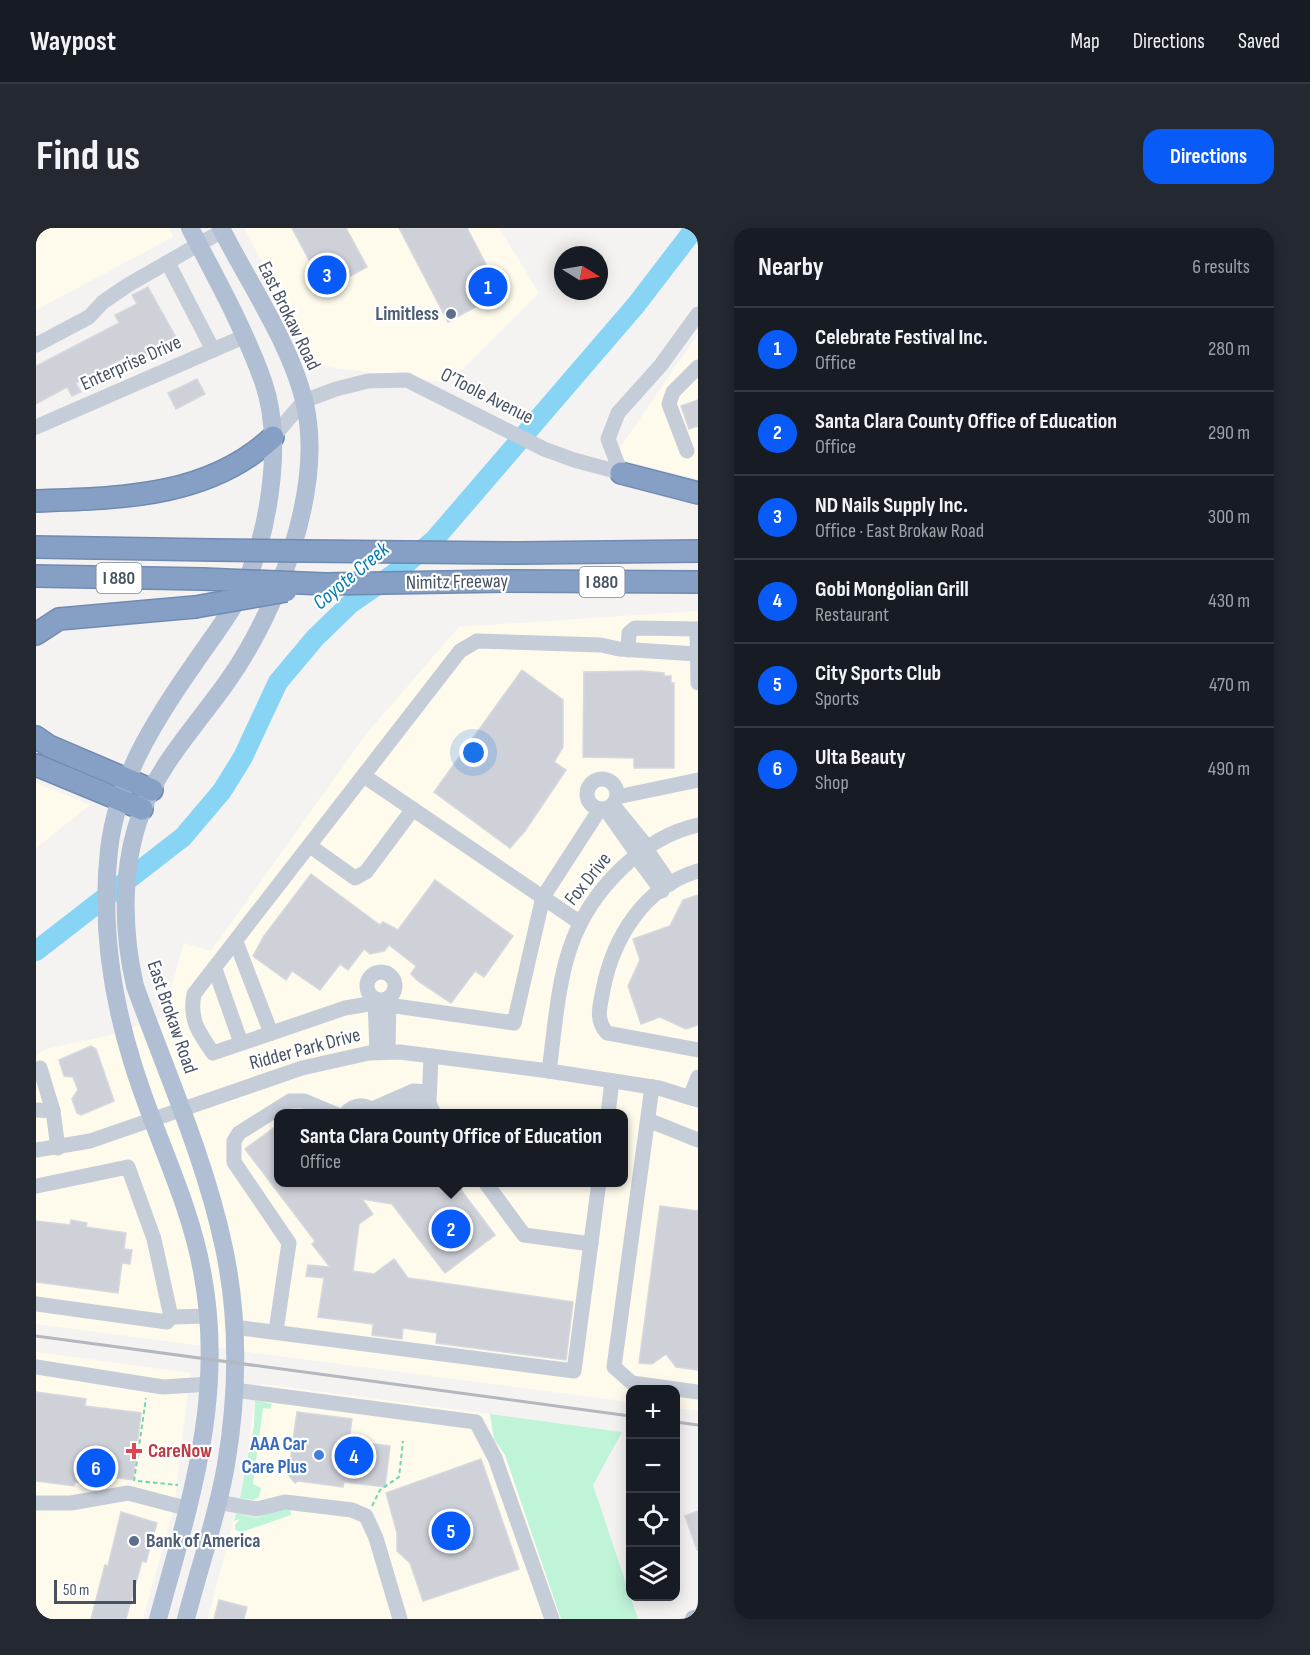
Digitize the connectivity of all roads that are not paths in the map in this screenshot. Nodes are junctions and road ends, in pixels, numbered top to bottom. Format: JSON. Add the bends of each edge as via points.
{"nodes":[{"id":1,"x":221,"y":229,"type":"edge"},
{"id":2,"x":194,"y":236,"type":"edge"},
{"id":3,"x":168,"y":263,"type":"junction"},
{"id":4,"x":698,"y":314,"type":"edge"},
{"id":5,"x":243,"y":337,"type":"junction"},
{"id":6,"x":36,"y":345,"type":"edge"},
{"id":7,"x":213,"y":350,"type":"junction"},
{"id":8,"x":698,"y":367,"type":"edge"},
{"id":9,"x":304,"y":401,"type":"junction"},
{"id":10,"x":36,"y":427,"type":"edge"},
{"id":11,"x":273,"y":437,"type":"junction"},
{"id":12,"x":687,"y":451,"type":"dead end"},
{"id":13,"x":621,"y":473,"type":"junction"},
{"id":14,"x":698,"y":481,"type":"edge"},
{"id":15,"x":698,"y":493,"type":"edge"},
{"id":16,"x":36,"y":501,"type":"edge"},
{"id":17,"x":36,"y":548,"type":"edge"},
{"id":18,"x":698,"y":551,"type":"edge"},
{"id":19,"x":36,"y":576,"type":"edge"},
{"id":20,"x":698,"y":582,"type":"edge"},
{"id":21,"x":325,"y":584,"type":"junction"},
{"id":22,"x":36,"y":634,"type":"edge"},
{"id":23,"x":627,"y":650,"type":"junction"},
{"id":24,"x":698,"y":654,"type":"edge"},
{"id":25,"x":698,"y":683,"type":"edge"},
{"id":26,"x":36,"y":737,"type":"edge"},
{"id":27,"x":36,"y":765,"type":"edge"},
{"id":28,"x":364,"y":776,"type":"junction"},
{"id":29,"x":126,"y":780,"type":"junction"},
{"id":30,"x":698,"y":780,"type":"edge"},
{"id":31,"x":152,"y":790,"type":"junction"},
{"id":32,"x":118,"y":800,"type":"junction"},
{"id":33,"x":609,"y":805,"type":"junction"},
{"id":34,"x":413,"y":809,"type":"junction"},
{"id":35,"x":139,"y":817,"type":"junction"},
{"id":36,"x":698,"y":825,"type":"edge"},
{"id":37,"x":310,"y":846,"type":"junction"},
{"id":38,"x":642,"y":852,"type":"junction"},
{"id":39,"x":698,"y":871,"type":"edge"},
{"id":40,"x":666,"y":887,"type":"junction"},
{"id":41,"x":543,"y":897,"type":"junction"},
{"id":42,"x":579,"y":922,"type":"junction"},
{"id":43,"x":236,"y":942,"type":"junction"},
{"id":44,"x":215,"y":969,"type":"junction"},
{"id":45,"x":382,"y":1001,"type":"junction"},
{"id":46,"x":271,"y":1033,"type":"junction"},
{"id":47,"x":241,"y":1044,"type":"junction"},
{"id":48,"x":698,"y":1050,"type":"edge"},
{"id":49,"x":383,"y":1052,"type":"junction"},
{"id":50,"x":431,"y":1056,"type":"junction"},
{"id":51,"x":40,"y":1068,"type":"dead end"},
{"id":52,"x":549,"y":1071,"type":"junction"},
{"id":53,"x":698,"y":1077,"type":"edge"},
{"id":54,"x":612,"y":1081,"type":"junction"},
{"id":55,"x":652,"y":1087,"type":"junction"},
{"id":56,"x":426,"y":1093,"type":"junction"},
{"id":57,"x":694,"y":1098,"type":"edge"},
{"id":58,"x":180,"y":1109,"type":"junction"},
{"id":59,"x":277,"y":1109,"type":"edge"},
{"id":60,"x":325,"y":1109,"type":"edge"},
{"id":61,"x":350,"y":1109,"type":"edge"},
{"id":62,"x":369,"y":1109,"type":"edge"},
{"id":63,"x":378,"y":1109,"type":"edge"},
{"id":64,"x":403,"y":1109,"type":"edge"},
{"id":65,"x":432,"y":1109,"type":"edge"},
{"id":66,"x":608,"y":1109,"type":"edge"},
{"id":67,"x":36,"y":1110,"type":"edge"},
{"id":68,"x":53,"y":1111,"type":"junction"},
{"id":69,"x":274,"y":1111,"type":"edge"},
{"id":70,"x":648,"y":1120,"type":"junction"},
{"id":71,"x":153,"y":1121,"type":"junction"},
{"id":72,"x":698,"y":1140,"type":"edge"},
{"id":73,"x":58,"y":1148,"type":"junction"},
{"id":74,"x":36,"y":1150,"type":"edge"},
{"id":75,"x":36,"y":1177,"type":"edge"},
{"id":76,"x":36,"y":1186,"type":"edge"},
{"id":77,"x":488,"y":1187,"type":"edge"},
{"id":78,"x":597,"y":1187,"type":"edge"},
{"id":79,"x":591,"y":1244,"type":"junction"},
{"id":80,"x":36,"y":1304,"type":"edge"},
{"id":81,"x":208,"y":1316,"type":"junction"},
{"id":82,"x":171,"y":1317,"type":"junction"},
{"id":83,"x":234,"y":1327,"type":"junction"},
{"id":84,"x":276,"y":1331,"type":"junction"},
{"id":85,"x":36,"y":1368,"type":"edge"},
{"id":86,"x":209,"y":1390,"type":"junction"},
{"id":87,"x":234,"y":1390,"type":"junction"},
{"id":88,"x":698,"y":1392,"type":"edge"},
{"id":89,"x":217,"y":1502,"type":"junction"},
{"id":90,"x":36,"y":1503,"type":"edge"},
{"id":91,"x":189,"y":1509,"type":"junction"},
{"id":92,"x":158,"y":1619,"type":"edge"},
{"id":93,"x":180,"y":1619,"type":"edge"},
{"id":94,"x":186,"y":1619,"type":"edge"},
{"id":95,"x":400,"y":1619,"type":"edge"},
{"id":96,"x":552,"y":1619,"type":"edge"}],
"edges":[{"from":1,"to":2,"type":"street"},
{"from":1,"to":9,"type":"main road","name":"East Brokaw Road","via":[[276,331]]},
{"from":2,"to":3,"type":"street"},
{"from":2,"to":5,"type":"main road"},
{"from":3,"to":6,"type":"street","via":[[103,302],[89,317]]},
{"from":3,"to":7,"type":"street"},
{"from":4,"to":13,"type":"street","via":[[661,365],[618,413],[608,439]]},
{"from":5,"to":7,"type":"street","name":"Enterprise Drive"},
{"from":5,"to":11,"type":"main road","via":[[264,384]]},
{"from":7,"to":10,"type":"street","name":"Enterprise Drive"},
{"from":8,"to":12,"type":"street","via":[[673,392],[669,404]]},
{"from":9,"to":11,"type":"street","name":"O’Toole Avenue"},
{"from":9,"to":13,"type":"street","name":"O’Toole Avenue","via":[[368,381],[406,380],[544,448]]},
{"from":9,"to":31,"type":"main road","name":"East Brokaw Road","via":[[308,442],[306,486],[294,544],[278,588],[247,652],[170,758]]},
{"from":11,"to":16,"type":"highway","via":[[254,454],[185,486],[155,494]]},
{"from":11,"to":29,"type":"main road","via":[[268,507],[252,567],[238,598],[169,699]]},
{"from":13,"to":14,"type":"street","name":"O’Toole Avenue","via":[[672,483]]},
{"from":13,"to":15,"type":"highway"},
{"from":17,"to":18,"type":"highway","name":"Nimitz Freeway","number":"I 880","bridge":true},
{"from":19,"to":21,"type":"highway","name":"Nimitz Freeway","number":"I 880","bridge":true},
{"from":20,"to":21,"type":"highway","name":"Nimitz Freeway","number":"I 880","bridge":true},
{"from":21,"to":22,"type":"highway","bridge":true,"via":[[195,608],[59,619]]},
{"from":23,"to":24,"type":"street"},
{"from":23,"to":24,"type":"street","via":[[629,633],[634,628],[697,629]]},
{"from":23,"to":28,"type":"street","via":[[601,645],[499,641],[468,644]]},
{"from":24,"to":25,"type":"street"},
{"from":26,"to":29,"type":"highway"},
{"from":27,"to":32,"type":"highway"},
{"from":28,"to":34,"type":"street"},
{"from":28,"to":37,"type":"street"},
{"from":29,"to":31,"type":"highway"},
{"from":29,"to":32,"type":"main road"},
{"from":30,"to":33,"type":"street"},
{"from":31,"to":35,"type":"main road","name":"East Brokaw Road"},
{"from":32,"to":35,"type":"highway"},
{"from":32,"to":71,"type":"main road","via":[[109,849],[109,962],[132,1061]]},
{"from":33,"to":38,"type":"street"},
{"from":33,"to":41,"type":"street"},
{"from":34,"to":37,"type":"street","via":[[366,872],[355,878]]},
{"from":34,"to":41,"type":"street"},
{"from":35,"to":58,"type":"main road","name":"East Brokaw Road","via":[[130,856],[126,921],[129,960]]},
{"from":36,"to":38,"type":"street","name":"Fox Drive"},
{"from":37,"to":43,"type":"street"},
{"from":38,"to":40,"type":"street"},
{"from":38,"to":42,"type":"street","name":"Fox Drive","via":[[593,900]]},
{"from":39,"to":40,"type":"street","via":[[680,876]]},
{"from":40,"to":48,"type":"street","via":[[630,921],[609,961],[598,1012],[607,1033]]},
{"from":41,"to":42,"type":"street"},
{"from":41,"to":45,"type":"street","via":[[514,1023]]},
{"from":42,"to":52,"type":"street","name":"Fox Drive","via":[[561,977]]},
{"from":43,"to":44,"type":"street"},
{"from":43,"to":46,"type":"street"},
{"from":44,"to":47,"type":"street"},
{"from":44,"to":47,"type":"street","via":[[194,994],[194,1026],[213,1053]]},
{"from":45,"to":46,"type":"street","via":[[345,1008]]},
{"from":45,"to":49,"type":"street"},
{"from":46,"to":47,"type":"street"},
{"from":49,"to":50,"type":"street","name":"Ridder Park Drive"},
{"from":49,"to":58,"type":"street","name":"Ridder Park Drive","via":[[302,1068]]},
{"from":50,"to":52,"type":"street","name":"Ridder Park Drive"},
{"from":50,"to":56,"type":"street"},
{"from":51,"to":68,"type":"street"},
{"from":52,"to":54,"type":"street","name":"Ridder Park Drive"},
{"from":53,"to":57,"type":"street"},
{"from":54,"to":55,"type":"street","name":"Ridder Park Drive"},
{"from":54,"to":66,"type":"street"},
{"from":55,"to":57,"type":"street","name":"Ridder Park Drive"},
{"from":55,"to":70,"type":"street"},
{"from":56,"to":63,"type":"street","via":[[413,1091]]},
{"from":56,"to":64,"type":"street","via":[[420,1102]]},
{"from":56,"to":65,"type":"street"},
{"from":58,"to":71,"type":"street","name":"Ridder Park Drive"},
{"from":58,"to":83,"type":"main road","name":"East Brokaw Road","via":[[210,1192],[224,1248]]},
{"from":59,"to":60,"type":"street","via":[[290,1101],[304,1101]]},
{"from":61,"to":62,"type":"street","via":[[360,1105]]},
{"from":67,"to":68,"type":"street"},
{"from":68,"to":73,"type":"street"},
{"from":69,"to":84,"type":"street","via":[[239,1132],[234,1141],[234,1162],[289,1243]]},
{"from":70,"to":72,"type":"street"},
{"from":70,"to":88,"type":"street","via":[[614,1367],[632,1383]]},
{"from":71,"to":73,"type":"street","name":"Ridder Park Drive"},
{"from":71,"to":81,"type":"main road","via":[[182,1198],[199,1259]]},
{"from":73,"to":74,"type":"street","name":"Ridder Park Drive"},
{"from":75,"to":76,"type":"street"},
{"from":76,"to":82,"type":"street","via":[[128,1167],[154,1239]]},
{"from":77,"to":79,"type":"street","via":[[524,1235]]},
{"from":78,"to":79,"type":"street"},
{"from":79,"to":84,"type":"street","via":[[574,1371]]},
{"from":80,"to":82,"type":"street","via":[[167,1322]]},
{"from":81,"to":82,"type":"street"},
{"from":81,"to":86,"type":"main road"},
{"from":83,"to":84,"type":"street"},
{"from":83,"to":87,"type":"main road","name":"East Brokaw Road"},
{"from":85,"to":86,"type":"street"},
{"from":86,"to":89,"type":"main road","via":[[217,1428],[206,1491],[207,1497]]},
{"from":86,"to":91,"type":"main road","via":[[204,1439]]},
{"from":87,"to":89,"type":"main road","name":"East Brokaw Road","via":[[226,1466]]},
{"from":87,"to":96,"type":"street","via":[[476,1422],[495,1458]]},
{"from":89,"to":94,"type":"main road","name":"East Brokaw Road"},
{"from":89,"to":95,"type":"street","via":[[257,1509],[285,1502],[352,1510],[366,1516]]},
{"from":90,"to":91,"type":"street","via":[[71,1503],[128,1492]]},
{"from":91,"to":92,"type":"main road"},
{"from":91,"to":93,"type":"main road","via":[[197,1514],[199,1527]]}]}
